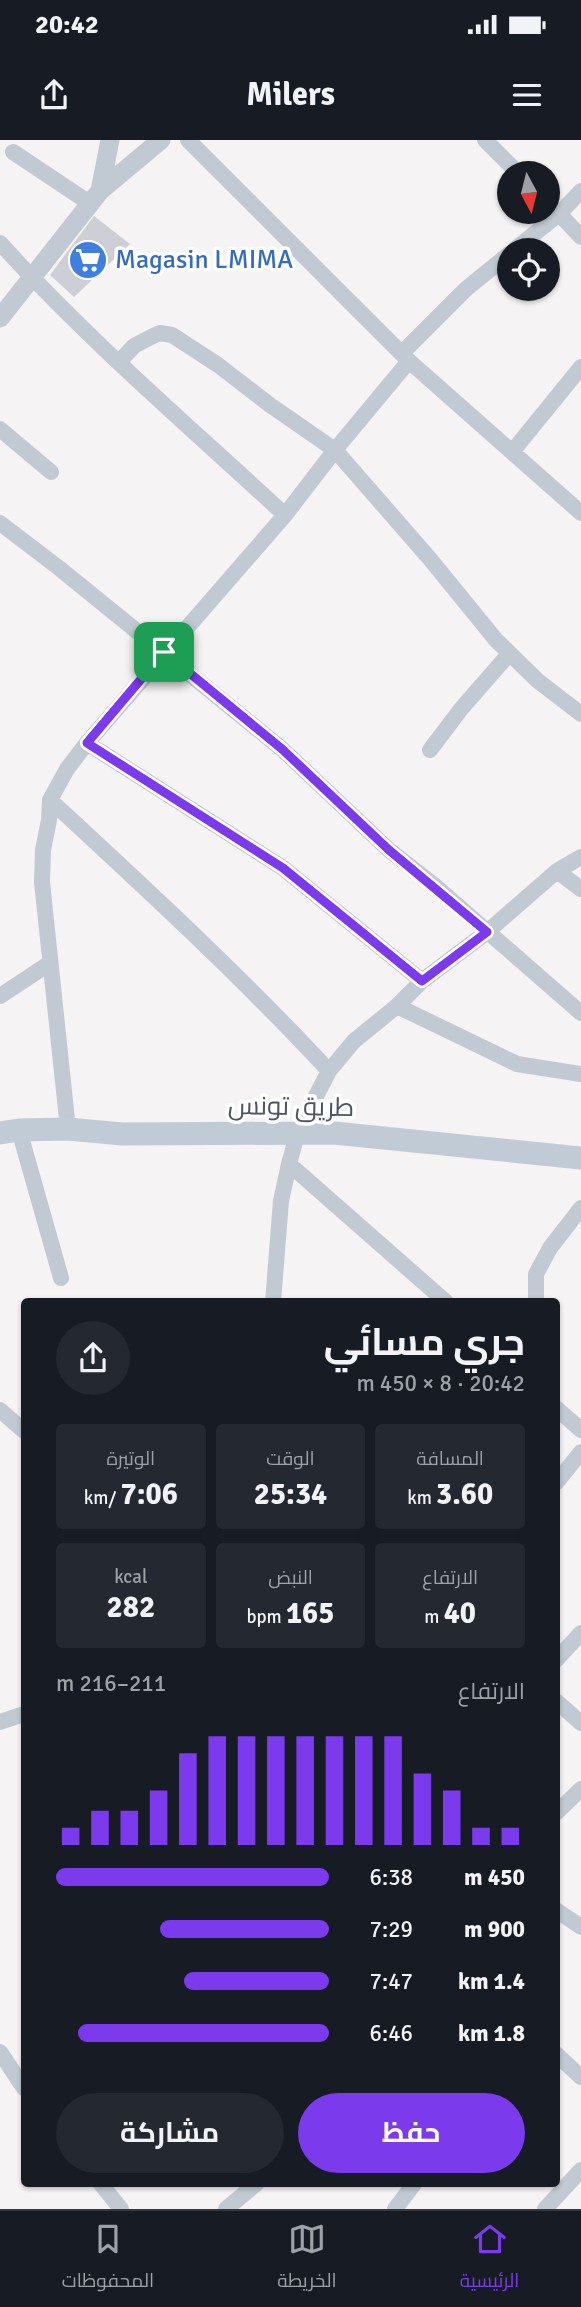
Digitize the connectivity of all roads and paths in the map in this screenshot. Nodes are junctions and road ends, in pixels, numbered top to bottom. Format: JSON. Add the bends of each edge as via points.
{"nodes":[{"id":1,"x":110,"y":140,"type":"edge"},
{"id":2,"x":160,"y":140,"type":"edge"},
{"id":3,"x":188,"y":140,"type":"edge"},
{"id":4,"x":485,"y":140,"type":"edge"},
{"id":5,"x":13,"y":152,"type":"dead end"},
{"id":6,"x":507,"y":161,"type":"edge"},
{"id":7,"x":581,"y":191,"type":"edge"},
{"id":8,"x":95,"y":197,"type":"junction"},
{"id":9,"x":560,"y":204,"type":"edge"},
{"id":10,"x":560,"y":214,"type":"edge"},
{"id":11,"x":539,"y":224,"type":"edge"},
{"id":12,"x":581,"y":237,"type":"edge"},
{"id":13,"x":525,"y":238,"type":"edge"},
{"id":14,"x":0,"y":243,"type":"edge"},
{"id":15,"x":497,"y":264,"type":"edge"},
{"id":16,"x":31,"y":277,"type":"junction"},
{"id":17,"x":0,"y":318,"type":"edge"},
{"id":18,"x":406,"y":356,"type":"junction"},
{"id":19,"x":119,"y":362,"type":"junction"},
{"id":20,"x":581,"y":367,"type":"edge"},
{"id":21,"x":0,"y":429,"type":"edge"},
{"id":22,"x":335,"y":450,"type":"junction"},
{"id":23,"x":513,"y":452,"type":"junction"},
{"id":24,"x":51,"y":472,"type":"dead end"},
{"id":25,"x":581,"y":513,"type":"edge"},
{"id":26,"x":285,"y":515,"type":"junction"},
{"id":27,"x":0,"y":523,"type":"edge"},
{"id":28,"x":164,"y":652,"type":"junction"},
{"id":29,"x":509,"y":654,"type":"junction"},
{"id":30,"x":581,"y":714,"type":"edge"},
{"id":31,"x":87,"y":743,"type":"junction"},
{"id":32,"x":430,"y":750,"type":"dead end"},
{"id":33,"x":50,"y":800,"type":"junction"},
{"id":34,"x":581,"y":858,"type":"edge"},
{"id":35,"x":557,"y":871,"type":"junction"},
{"id":36,"x":581,"y":889,"type":"edge"},
{"id":37,"x":487,"y":932,"type":"junction"},
{"id":38,"x":50,"y":963,"type":"junction"},
{"id":39,"x":422,"y":981,"type":"junction"},
{"id":40,"x":0,"y":996,"type":"edge"},
{"id":41,"x":397,"y":1006,"type":"junction"},
{"id":42,"x":581,"y":1013,"type":"edge"},
{"id":43,"x":329,"y":1071,"type":"junction"},
{"id":44,"x":581,"y":1074,"type":"edge"},
{"id":45,"x":68,"y":1129,"type":"junction"},
{"id":46,"x":9,"y":1132,"type":"edge"},
{"id":47,"x":298,"y":1132,"type":"junction"},
{"id":48,"x":581,"y":1158,"type":"edge"},
{"id":49,"x":289,"y":1164,"type":"junction"},
{"id":50,"x":581,"y":1208,"type":"edge"},
{"id":51,"x":61,"y":1278,"type":"dead end"},
{"id":52,"x":272,"y":1298,"type":"edge"},
{"id":53,"x":441,"y":1298,"type":"edge"},
{"id":54,"x":536,"y":1298,"type":"edge"},
{"id":55,"x":0,"y":1410,"type":"edge"},
{"id":56,"x":560,"y":1412,"type":"edge"},
{"id":57,"x":21,"y":1428,"type":"edge"},
{"id":58,"x":581,"y":1430,"type":"edge"},
{"id":59,"x":581,"y":1452,"type":"edge"},
{"id":60,"x":560,"y":1478,"type":"edge"},
{"id":61,"x":581,"y":1633,"type":"edge"},
{"id":62,"x":560,"y":1656,"type":"edge"},
{"id":63,"x":560,"y":1705,"type":"edge"},
{"id":64,"x":21,"y":1715,"type":"edge"},
{"id":65,"x":0,"y":1722,"type":"edge"},
{"id":66,"x":581,"y":1723,"type":"edge"},
{"id":67,"x":581,"y":1789,"type":"edge"},
{"id":68,"x":560,"y":1809,"type":"edge"},
{"id":69,"x":560,"y":1913,"type":"edge"},
{"id":70,"x":581,"y":1927,"type":"edge"},
{"id":71,"x":0,"y":2052,"type":"edge"},
{"id":72,"x":560,"y":2058,"type":"edge"},
{"id":73,"x":21,"y":2076,"type":"edge"},
{"id":74,"x":581,"y":2077,"type":"edge"},
{"id":75,"x":581,"y":2170,"type":"edge"},
{"id":76,"x":103,"y":2187,"type":"edge"},
{"id":77,"x":252,"y":2187,"type":"edge"},
{"id":78,"x":412,"y":2187,"type":"edge"},
{"id":79,"x":121,"y":2209,"type":"edge"},
{"id":80,"x":226,"y":2209,"type":"edge"},
{"id":81,"x":395,"y":2209,"type":"edge"},
{"id":82,"x":545,"y":2209,"type":"edge"}],
"edges":[{"from":1,"to":8,"type":"street"},
{"from":2,"to":8,"type":"street"},
{"from":3,"to":18,"type":"street"},
{"from":4,"to":6,"type":"street"},
{"from":5,"to":8,"type":"street"},
{"from":7,"to":9,"type":"street"},
{"from":8,"to":16,"type":"street"},
{"from":10,"to":12,"type":"street"},
{"from":11,"to":13,"type":"street"},
{"from":14,"to":16,"type":"street"},
{"from":15,"to":18,"type":"street","via":[[466,289]]},
{"from":16,"to":17,"type":"street"},
{"from":16,"to":19,"type":"street"},
{"from":18,"to":22,"type":"street"},
{"from":18,"to":23,"type":"street"},
{"from":19,"to":22,"type":"street","via":[[153,335],[172,335]]},
{"from":19,"to":26,"type":"street"},
{"from":20,"to":23,"type":"street"},
{"from":21,"to":24,"type":"street"},
{"from":22,"to":26,"type":"street"},
{"from":22,"to":29,"type":"street"},
{"from":23,"to":25,"type":"street"},
{"from":26,"to":28,"type":"street"},
{"from":27,"to":28,"type":"street"},
{"from":28,"to":31,"type":"street"},
{"from":28,"to":37,"type":"street","via":[[282,749],[389,850]]},
{"from":29,"to":30,"type":"street"},
{"from":29,"to":32,"type":"street"},
{"from":31,"to":33,"type":"street"},
{"from":31,"to":39,"type":"street","via":[[283,868]]},
{"from":33,"to":38,"type":"street","via":[[42,882]]},
{"from":33,"to":43,"type":"street","via":[[199,939]]},
{"from":34,"to":35,"type":"street"},
{"from":35,"to":36,"type":"street"},
{"from":35,"to":37,"type":"street"},
{"from":37,"to":39,"type":"street"},
{"from":37,"to":42,"type":"street"},
{"from":38,"to":40,"type":"street"},
{"from":38,"to":45,"type":"street"},
{"from":39,"to":41,"type":"street"},
{"from":41,"to":43,"type":"street","via":[[354,1041]]},
{"from":41,"to":44,"type":"street","via":[[517,1064]]},
{"from":43,"to":47,"type":"street"},
{"from":45,"to":46,"type":"main road","name":"طريق تونس"},
{"from":45,"to":47,"type":"main road","name":"طريق تونس","via":[[122,1134]]},
{"from":46,"to":51,"type":"street"},
{"from":47,"to":48,"type":"main road","name":"طريق تونس"},
{"from":47,"to":49,"type":"street"},
{"from":49,"to":52,"type":"street"},
{"from":49,"to":53,"type":"street"},
{"from":50,"to":54,"type":"street","via":[[536,1274]]},
{"from":55,"to":57,"type":"street"},
{"from":56,"to":58,"type":"street"},
{"from":59,"to":60,"type":"street"},
{"from":61,"to":62,"type":"street"},
{"from":63,"to":66,"type":"street"},
{"from":64,"to":65,"type":"street"},
{"from":67,"to":68,"type":"street"},
{"from":69,"to":70,"type":"street"},
{"from":71,"to":73,"type":"street"},
{"from":72,"to":74,"type":"street"},
{"from":75,"to":82,"type":"street"},
{"from":76,"to":79,"type":"street"},
{"from":77,"to":80,"type":"street"},
{"from":78,"to":81,"type":"street"}]}
